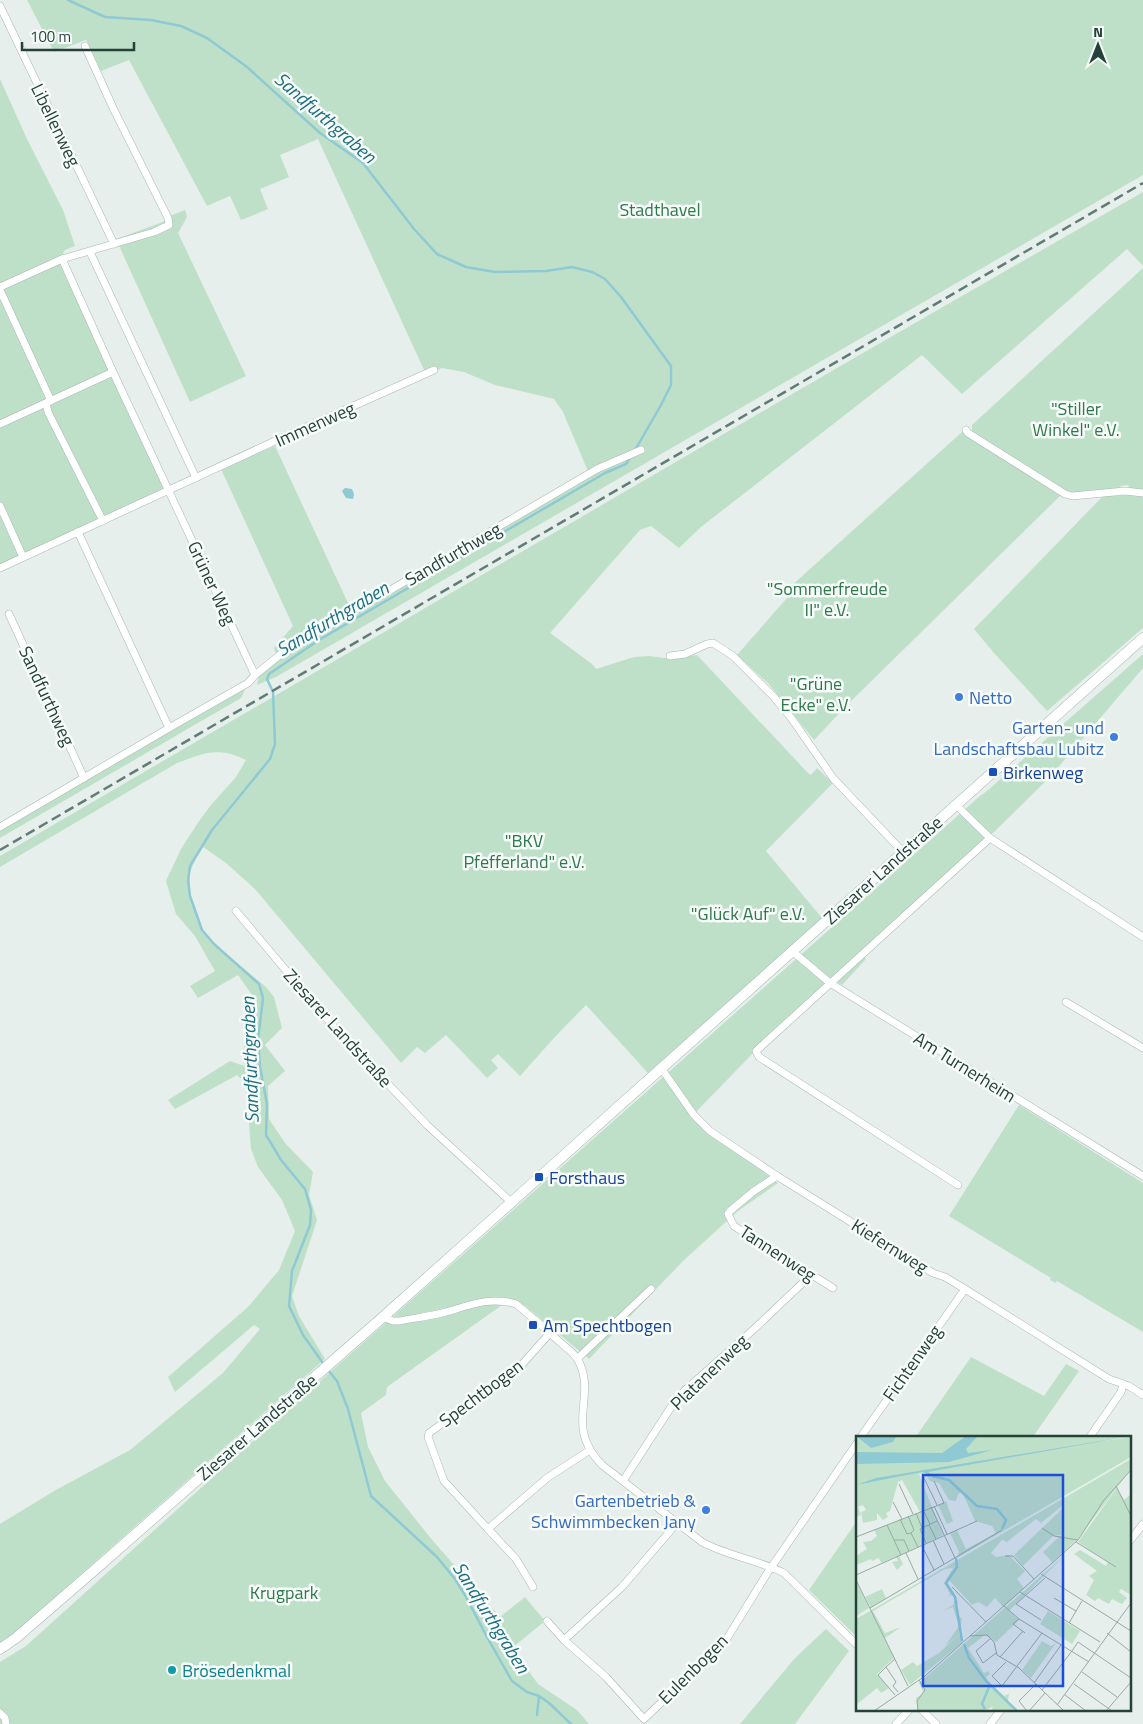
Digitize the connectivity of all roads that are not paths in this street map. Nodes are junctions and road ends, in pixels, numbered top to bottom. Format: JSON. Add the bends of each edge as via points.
{"nodes":[{"id":1,"x":0,"y":6,"type":"edge"},
{"id":2,"x":85,"y":46,"type":"dead end"},
{"id":3,"x":114,"y":244,"type":"junction"},
{"id":4,"x":90,"y":252,"type":"junction"},
{"id":5,"x":62,"y":259,"type":"junction"},
{"id":6,"x":0,"y":288,"type":"edge"},
{"id":7,"x":434,"y":370,"type":"dead end"},
{"id":8,"x":113,"y":372,"type":"junction"},
{"id":9,"x":49,"y":402,"type":"junction"},
{"id":10,"x":0,"y":424,"type":"edge"},
{"id":11,"x":966,"y":430,"type":"dead end"},
{"id":12,"x":641,"y":450,"type":"dead end"},
{"id":13,"x":196,"y":478,"type":"junction"},
{"id":14,"x":168,"y":491,"type":"junction"},
{"id":15,"x":1143,"y":493,"type":"edge"},
{"id":16,"x":0,"y":506,"type":"edge"},
{"id":17,"x":103,"y":521,"type":"junction"},
{"id":18,"x":78,"y":532,"type":"junction"},
{"id":19,"x":23,"y":557,"type":"junction"},
{"id":20,"x":0,"y":568,"type":"edge"},
{"id":21,"x":9,"y":614,"type":"dead end"},
{"id":22,"x":1143,"y":638,"type":"edge"},
{"id":23,"x":670,"y":656,"type":"dead end"},
{"id":24,"x":255,"y":675,"type":"junction"},
{"id":25,"x":169,"y":728,"type":"junction"},
{"id":26,"x":84,"y":778,"type":"junction"},
{"id":27,"x":956,"y":805,"type":"junction"},
{"id":28,"x":0,"y":827,"type":"edge"},
{"id":29,"x":990,"y":838,"type":"junction"},
{"id":30,"x":903,"y":852,"type":"junction"},
{"id":31,"x":236,"y":911,"type":"dead end"},
{"id":32,"x":1143,"y":937,"type":"edge"},
{"id":33,"x":792,"y":951,"type":"junction"},
{"id":34,"x":830,"y":983,"type":"junction"},
{"id":35,"x":1066,"y":1002,"type":"dead end"},
{"id":36,"x":1143,"y":1048,"type":"edge"},
{"id":37,"x":661,"y":1068,"type":"junction"},
{"id":38,"x":777,"y":1176,"type":"junction"},
{"id":39,"x":1143,"y":1176,"type":"edge"},
{"id":40,"x":958,"y":1185,"type":"dead end"},
{"id":41,"x":511,"y":1202,"type":"junction"},
{"id":42,"x":811,"y":1274,"type":"junction"},
{"id":43,"x":651,"y":1288,"type":"dead end"},
{"id":44,"x":832,"y":1288,"type":"dead end"},
{"id":45,"x":965,"y":1289,"type":"junction"},
{"id":46,"x":383,"y":1317,"type":"junction"},
{"id":47,"x":550,"y":1333,"type":"junction"},
{"id":48,"x":578,"y":1358,"type":"junction"},
{"id":49,"x":1124,"y":1384,"type":"junction"},
{"id":50,"x":1143,"y":1394,"type":"edge"},
{"id":51,"x":861,"y":1436,"type":"edge"},
{"id":52,"x":1090,"y":1436,"type":"edge"},
{"id":53,"x":856,"y":1444,"type":"edge"},
{"id":54,"x":590,"y":1450,"type":"junction"},
{"id":55,"x":623,"y":1481,"type":"junction"},
{"id":56,"x":677,"y":1523,"type":"junction"},
{"id":57,"x":1143,"y":1524,"type":"edge"},
{"id":58,"x":488,"y":1529,"type":"junction"},
{"id":59,"x":1130,"y":1541,"type":"edge"},
{"id":60,"x":772,"y":1567,"type":"junction"},
{"id":61,"x":533,"y":1587,"type":"dead end"},
{"id":62,"x":547,"y":1621,"type":"dead end"},
{"id":63,"x":564,"y":1640,"type":"junction"},
{"id":64,"x":856,"y":1644,"type":"edge"},
{"id":65,"x":0,"y":1649,"type":"edge"},
{"id":66,"x":907,"y":1712,"type":"edge"},
{"id":67,"x":924,"y":1712,"type":"edge"},
{"id":68,"x":999,"y":1712,"type":"edge"},
{"id":69,"x":0,"y":1713,"type":"edge"},
{"id":70,"x":646,"y":1721,"type":"edge"},
{"id":71,"x":6,"y":1724,"type":"edge"},
{"id":72,"x":896,"y":1724,"type":"edge"},
{"id":73,"x":936,"y":1724,"type":"edge"},
{"id":74,"x":990,"y":1724,"type":"edge"}],
"edges":[{"from":1,"to":3,"type":"street","name":"Libellenweg"},
{"from":2,"to":3,"type":"street","via":[[168,218],[169,225]]},
{"from":3,"to":4,"type":"street"},
{"from":4,"to":5,"type":"street"},
{"from":4,"to":13,"type":"street"},
{"from":5,"to":6,"type":"street"},
{"from":5,"to":8,"type":"street"},
{"from":6,"to":9,"type":"street"},
{"from":7,"to":13,"type":"street","name":"Immenweg"},
{"from":8,"to":9,"type":"street"},
{"from":8,"to":14,"type":"street"},
{"from":9,"to":10,"type":"street"},
{"from":9,"to":17,"type":"street","via":[[48,412]]},
{"from":11,"to":15,"type":"street","via":[[1065,494]]},
{"from":12,"to":24,"type":"street","name":"Sandfurthweg","via":[[597,470],[281,654]]},
{"from":13,"to":14,"type":"street","name":"Immenweg"},
{"from":14,"to":17,"type":"street","name":"Immenweg"},
{"from":14,"to":24,"type":"street","name":"Grüner Weg"},
{"from":16,"to":19,"type":"street"},
{"from":17,"to":18,"type":"street","name":"Immenweg"},
{"from":18,"to":19,"type":"street","name":"Immenweg"},
{"from":18,"to":25,"type":"street"},
{"from":19,"to":20,"type":"street","name":"Immenweg"},
{"from":21,"to":26,"type":"street","name":"Sandfurthweg"},
{"from":22,"to":27,"type":"main road","name":"Ziesarer Landstraße"},
{"from":23,"to":30,"type":"street","via":[[713,643],[733,656],[773,696],[833,778]]},
{"from":24,"to":25,"type":"street","name":"Sandfurthweg","via":[[248,684]]},
{"from":25,"to":26,"type":"street","name":"Sandfurthweg"},
{"from":26,"to":28,"type":"street","name":"Sandfurthweg"},
{"from":27,"to":29,"type":"street"},
{"from":27,"to":30,"type":"main road","name":"Ziesarer Landstraße"},
{"from":29,"to":32,"type":"street"},
{"from":29,"to":34,"type":"street"},
{"from":30,"to":33,"type":"main road","name":"Ziesarer Landstraße"},
{"from":31,"to":41,"type":"street","name":"Ziesarer Landstraße","via":[[332,1025],[432,1130]]},
{"from":33,"to":34,"type":"street","name":"Am Turnerheim"},
{"from":33,"to":37,"type":"main road","name":"Ziesarer Landstraße"},
{"from":34,"to":39,"type":"street","name":"Am Turnerheim"},
{"from":34,"to":40,"type":"street","via":[[756,1051],[759,1057]]},
{"from":35,"to":36,"type":"street"},
{"from":37,"to":38,"type":"street","name":"Kiefernweg","via":[[701,1123]]},
{"from":37,"to":41,"type":"main road","name":"Ziesarer Landstraße"},
{"from":38,"to":42,"type":"street","name":"Tannenweg","via":[[728,1214],[734,1226]]},
{"from":38,"to":45,"type":"street","name":"Kiefernweg","via":[[933,1273]]},
{"from":41,"to":46,"type":"main road","name":"Ziesarer Landstraße"},
{"from":42,"to":44,"type":"street","name":"Tannenweg"},
{"from":42,"to":55,"type":"street","name":"Platanenweg","via":[[684,1391]]},
{"from":43,"to":48,"type":"street"},
{"from":45,"to":49,"type":"street","name":"Kiefernweg","via":[[1109,1379]]},
{"from":45,"to":51,"type":"street","name":"Fichtenweg"},
{"from":46,"to":47,"type":"street","via":[[400,1321],[504,1300],[516,1304]]},
{"from":46,"to":65,"type":"main road","name":"Ziesarer Landstraße"},
{"from":47,"to":48,"type":"street"},
{"from":47,"to":58,"type":"street","name":"Spechtbogen","via":[[517,1370],[429,1433],[444,1481]]},
{"from":48,"to":54,"type":"street","via":[[585,1379],[582,1427]]},
{"from":49,"to":50,"type":"street","name":"Kiefernweg"},
{"from":49,"to":52,"type":"street"},
{"from":53,"to":60,"type":"street"},
{"from":54,"to":55,"type":"street","via":[[602,1465]]},
{"from":54,"to":58,"type":"street","via":[[547,1478]]},
{"from":55,"to":56,"type":"street"},
{"from":56,"to":60,"type":"street","via":[[712,1547]]},
{"from":56,"to":63,"type":"street","via":[[622,1587]]},
{"from":57,"to":59,"type":"street"},
{"from":58,"to":61,"type":"street","name":"Spechtbogen","via":[[516,1559]]},
{"from":60,"to":64,"type":"street","via":[[784,1573]]},
{"from":60,"to":70,"type":"street","name":"Eulenbogen","via":[[726,1640]]},
{"from":62,"to":63,"type":"street","name":"Eulenbogen"},
{"from":63,"to":70,"type":"street","name":"Eulenbogen","via":[[606,1677]]},
{"from":66,"to":72,"type":"street"},
{"from":67,"to":73,"type":"street"},
{"from":68,"to":74,"type":"street"},
{"from":69,"to":71,"type":"street"}]}
